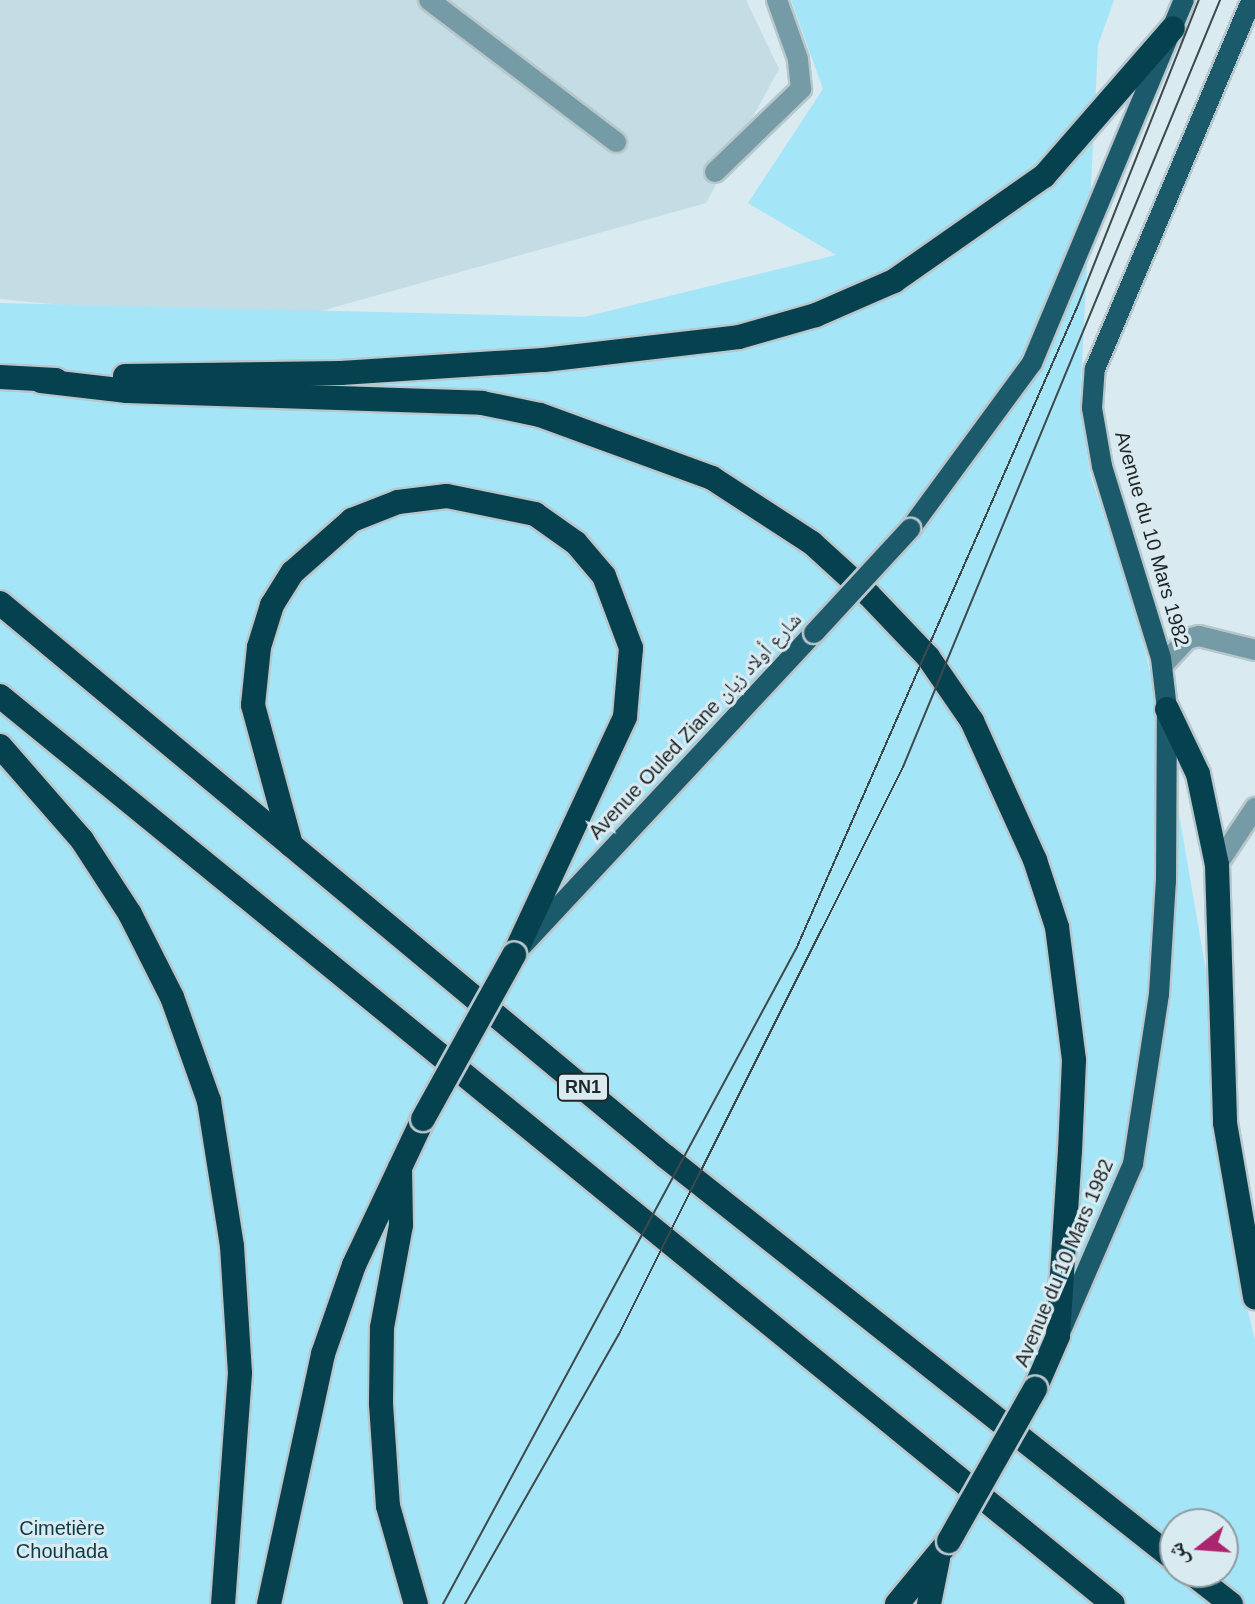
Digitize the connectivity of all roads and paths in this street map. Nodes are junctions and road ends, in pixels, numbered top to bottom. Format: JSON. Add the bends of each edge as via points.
{"nodes":[{"id":1,"x":429,"y":0,"type":"edge"},
{"id":2,"x":777,"y":0,"type":"edge"},
{"id":3,"x":1184,"y":0,"type":"edge"},
{"id":4,"x":1253,"y":4,"type":"edge"},
{"id":5,"x":1173,"y":28,"type":"junction"},
{"id":6,"x":616,"y":142,"type":"dead end"},
{"id":7,"x":715,"y":172,"type":"dead end"},
{"id":8,"x":0,"y":377,"type":"edge"},
{"id":9,"x":41,"y":381,"type":"junction"},
{"id":10,"x":0,"y":603,"type":"edge"},
{"id":11,"x":1255,"y":650,"type":"edge"},
{"id":12,"x":1162,"y":666,"type":"junction"},
{"id":13,"x":0,"y":696,"type":"edge"},
{"id":14,"x":1167,"y":709,"type":"junction"},
{"id":15,"x":0,"y":746,"type":"edge"},
{"id":16,"x":1255,"y":808,"type":"edge"},
{"id":17,"x":291,"y":845,"type":"junction"},
{"id":18,"x":1217,"y":865,"type":"junction"},
{"id":19,"x":514,"y":955,"type":"junction"},
{"id":20,"x":400,"y":1157,"type":"junction"},
{"id":21,"x":1255,"y":1297,"type":"edge"},
{"id":22,"x":1058,"y":1336,"type":"junction"},
{"id":23,"x":1159,"y":1547,"type":"edge"},
{"id":24,"x":943,"y":1550,"type":"junction"},
{"id":25,"x":1086,"y":1581,"type":"junction"},
{"id":26,"x":1210,"y":1588,"type":"edge"},
{"id":27,"x":223,"y":1604,"type":"edge"},
{"id":28,"x":269,"y":1604,"type":"edge"},
{"id":29,"x":416,"y":1604,"type":"edge"},
{"id":30,"x":897,"y":1604,"type":"edge"},
{"id":31,"x":929,"y":1604,"type":"edge"},
{"id":32,"x":1106,"y":1604,"type":"edge"},
{"id":33,"x":1113,"y":1604,"type":"edge"},
{"id":34,"x":1231,"y":1604,"type":"edge"}],
"edges":[{"from":1,"to":6,"type":"street"},
{"from":2,"to":7,"type":"street","via":[[798,59],[801,89]]},
{"from":3,"to":5,"type":"main road"},
{"from":4,"to":12,"type":"main road","name":"Avenue du 10 Mars 1982","via":[[1095,369],[1092,408],[1102,466]]},
{"from":5,"to":9,"type":"highway","via":[[1044,176],[894,281],[816,315],[739,337],[544,360],[341,373]]},
{"from":5,"to":19,"type":"main road","name":"Avenue Ouled Ziane شارع أولاد زيان","bridge":true,"via":[[1032,363],[910,529]]},
{"from":8,"to":9,"type":"highway"},
{"from":9,"to":22,"type":"highway","via":[[127,391],[482,403],[540,415],[712,478],[812,543],[869,595],[928,657],[972,721],[1035,860],[1057,927],[1074,1060]]},
{"from":10,"to":17,"type":"highway","number":"RN1"},
{"from":11,"to":12,"type":"street","via":[[1199,636],[1187,639]]},
{"from":12,"to":14,"type":"main road","name":"Avenue du 10 Mars 1982"},
{"from":13,"to":25,"type":"highway"},
{"from":14,"to":18,"type":"highway","via":[[1198,774]]},
{"from":14,"to":22,"type":"main road","name":"Avenue du 10 Mars 1982","via":[[1159,994],[1133,1164]]},
{"from":15,"to":27,"type":"highway","via":[[82,840],[130,914],[172,997],[209,1101],[232,1246],[240,1373]]},
{"from":16,"to":18,"type":"street"},
{"from":17,"to":19,"type":"highway","via":[[253,705],[259,647],[272,605],[293,572],[352,520],[398,502],[447,496],[535,514],[576,543],[604,576],[631,648],[625,717]]},
{"from":17,"to":23,"type":"highway","number":"RN1","via":[[665,1156]]},
{"from":18,"to":21,"type":"highway","via":[[1225,1123]]},
{"from":19,"to":20,"type":"highway","bridge":true},
{"from":20,"to":28,"type":"highway","via":[[323,1354]]},
{"from":20,"to":29,"type":"highway","via":[[401,1225],[382,1328],[381,1404],[388,1506]]},
{"from":22,"to":24,"type":"highway","name":"Avenue du 10 Mars 1982","bridge":true,"via":[[1035,1389]]},
{"from":24,"to":30,"type":"highway"},
{"from":24,"to":31,"type":"highway"},
{"from":25,"to":32,"type":"highway"},
{"from":25,"to":33,"type":"highway"},
{"from":26,"to":34,"type":"highway"}]}
